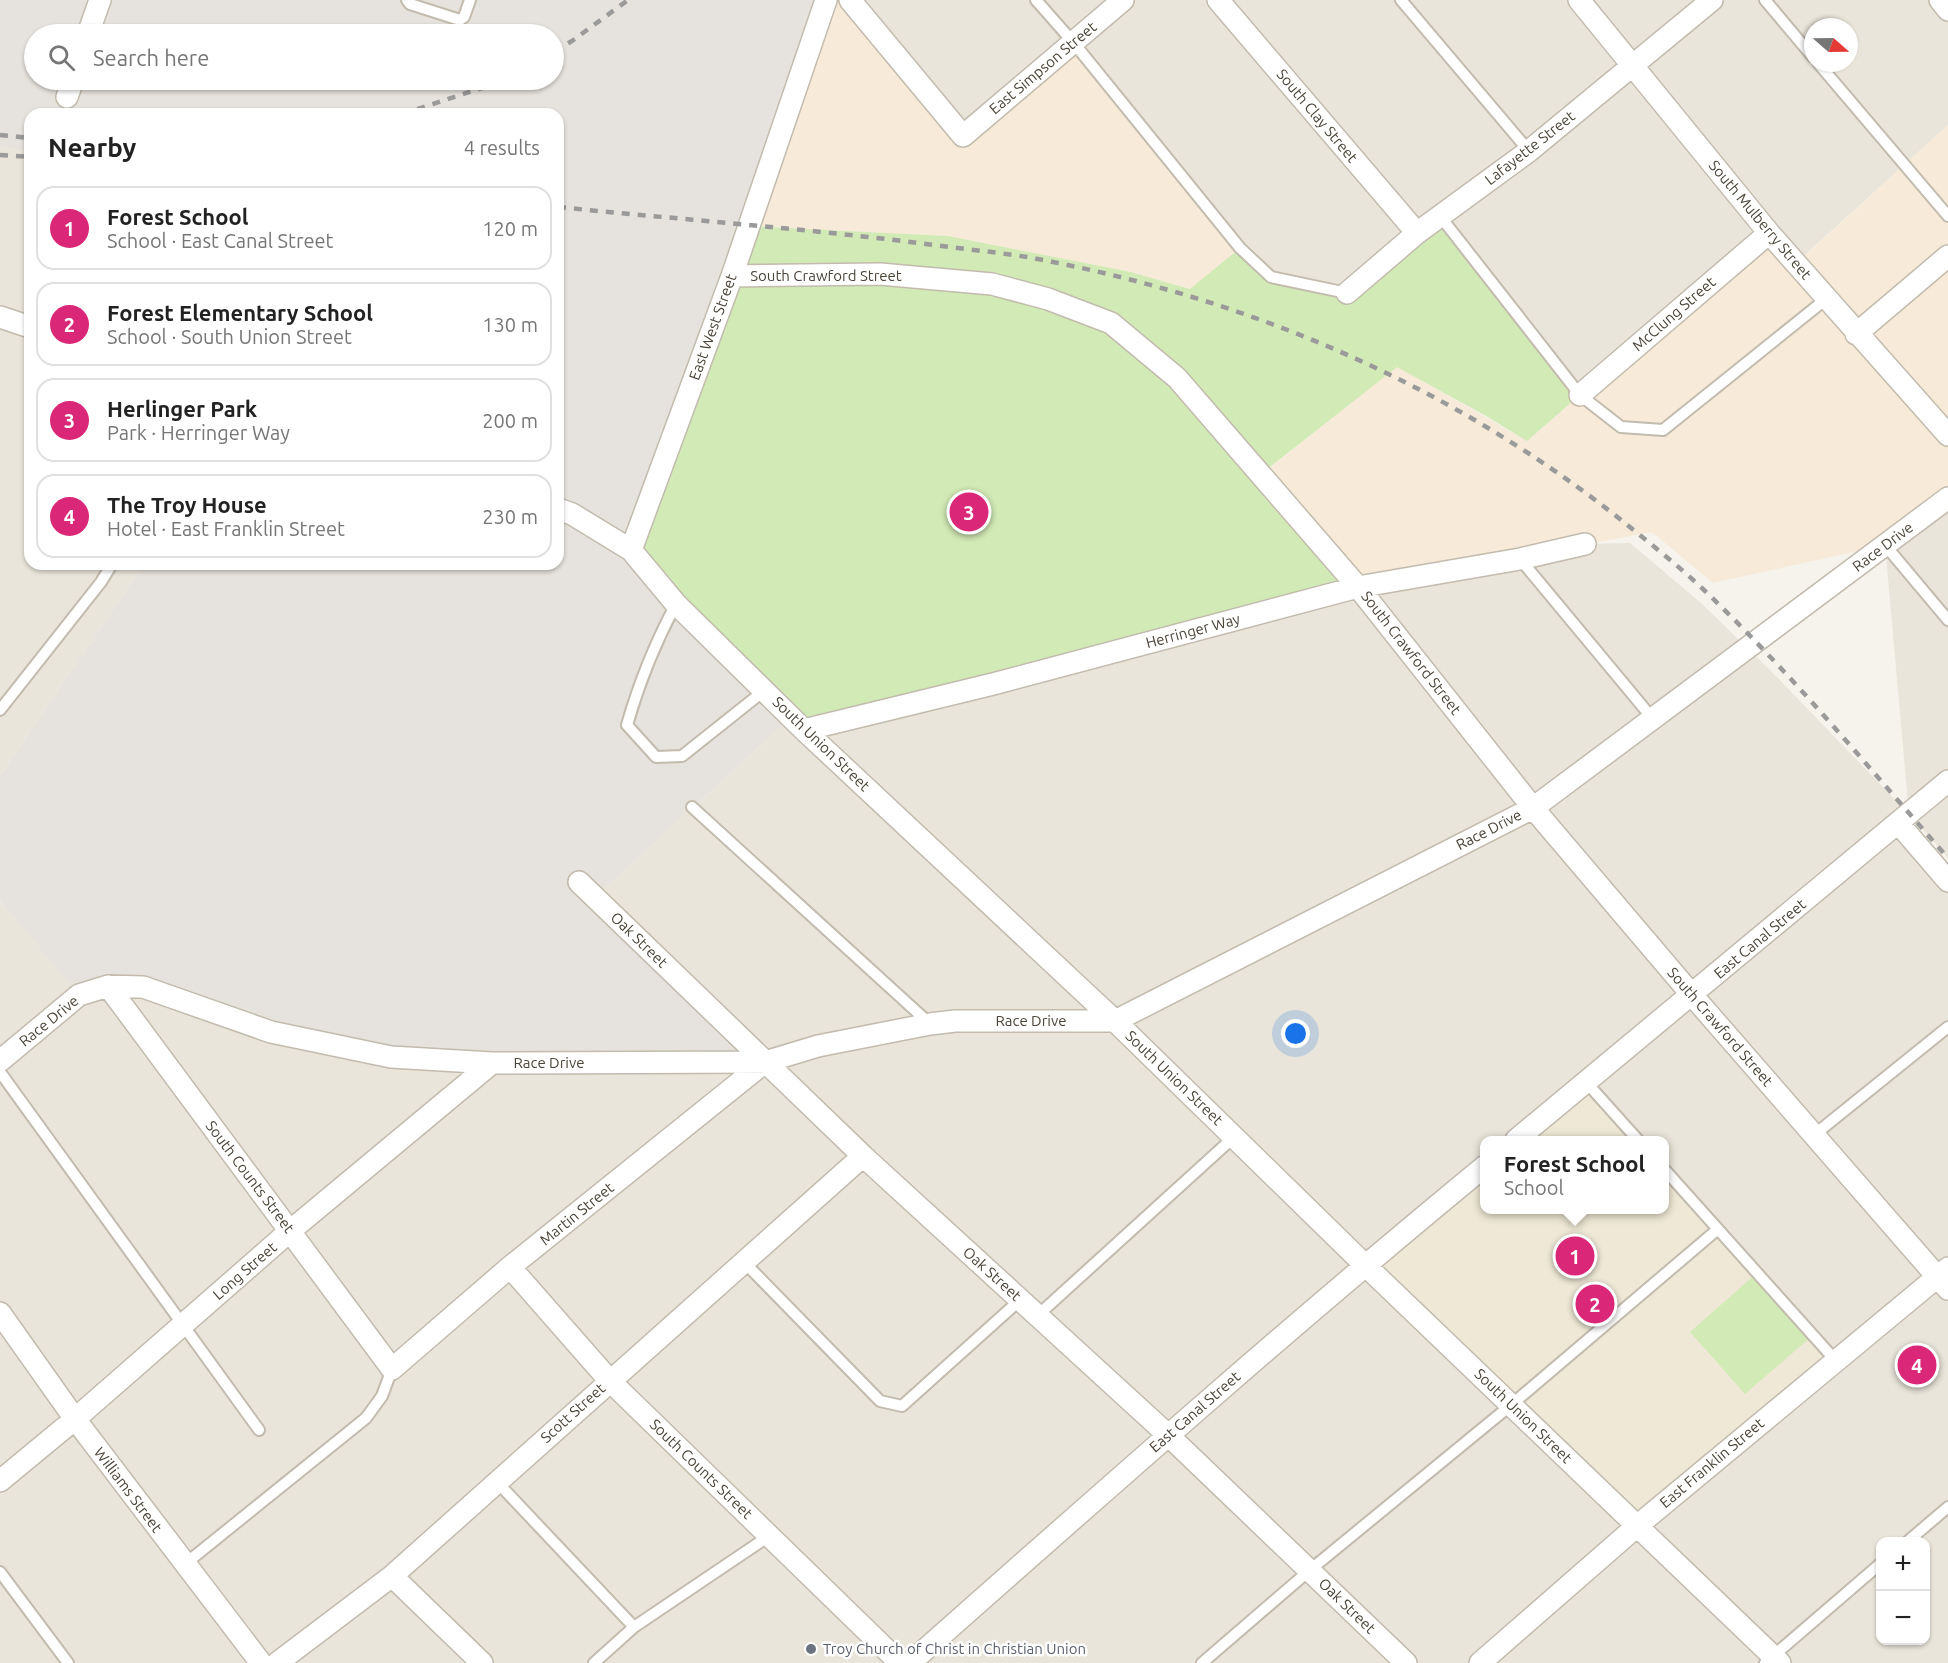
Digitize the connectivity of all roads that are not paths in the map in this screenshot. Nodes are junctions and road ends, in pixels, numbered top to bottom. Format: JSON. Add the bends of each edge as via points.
{"nodes":[{"id":1,"x":100,"y":0,"type":"edge"},
{"id":2,"x":407,"y":0,"type":"edge"},
{"id":3,"x":470,"y":0,"type":"edge"},
{"id":4,"x":826,"y":0,"type":"edge"},
{"id":5,"x":850,"y":0,"type":"edge"},
{"id":6,"x":1036,"y":0,"type":"edge"},
{"id":7,"x":1123,"y":0,"type":"edge"},
{"id":8,"x":1218,"y":0,"type":"edge"},
{"id":9,"x":1401,"y":0,"type":"edge"},
{"id":10,"x":1579,"y":0,"type":"edge"},
{"id":11,"x":1712,"y":0,"type":"edge"},
{"id":12,"x":1765,"y":0,"type":"edge"},
{"id":13,"x":1940,"y":0,"type":"edge"},
{"id":14,"x":1948,"y":9,"type":"edge"},
{"id":15,"x":92,"y":24,"type":"edge"},
{"id":16,"x":1073,"y":42,"type":"junction"},
{"id":17,"x":1804,"y":46,"type":"edge"},
{"id":18,"x":1634,"y":66,"type":"junction"},
{"id":19,"x":1826,"y":72,"type":"edge"},
{"id":20,"x":1529,"y":151,"type":"junction"},
{"id":21,"x":1440,"y":216,"type":"junction"},
{"id":22,"x":1948,"y":216,"type":"edge"},
{"id":23,"x":1417,"y":233,"type":"junction"},
{"id":24,"x":1768,"y":233,"type":"junction"},
{"id":25,"x":1948,"y":256,"type":"edge"},
{"id":26,"x":732,"y":276,"type":"junction"},
{"id":27,"x":1347,"y":293,"type":"joint"},
{"id":28,"x":1826,"y":299,"type":"junction"},
{"id":29,"x":0,"y":317,"type":"edge"},
{"id":30,"x":24,"y":325,"type":"edge"},
{"id":31,"x":1856,"y":334,"type":"junction"},
{"id":32,"x":1580,"y":394,"type":"junction"},
{"id":33,"x":1948,"y":435,"type":"edge"},
{"id":34,"x":1948,"y":498,"type":"edge"},
{"id":35,"x":564,"y":511,"type":"edge"},
{"id":36,"x":1585,"y":544,"type":"dead end"},
{"id":37,"x":1885,"y":545,"type":"junction"},
{"id":38,"x":631,"y":550,"type":"junction"},
{"id":39,"x":1520,"y":558,"type":"junction"},
{"id":40,"x":108,"y":570,"type":"edge"},
{"id":41,"x":1358,"y":587,"type":"junction"},
{"id":42,"x":676,"y":604,"type":"junction"},
{"id":43,"x":1948,"y":620,"type":"edge"},
{"id":44,"x":765,"y":690,"type":"junction"},
{"id":45,"x":0,"y":710,"type":"edge"},
{"id":46,"x":1653,"y":719,"type":"junction"},
{"id":47,"x":804,"y":730,"type":"junction"},
{"id":48,"x":1948,"y":781,"type":"edge"},
{"id":49,"x":693,"y":807,"type":"dead end"},
{"id":50,"x":1533,"y":808,"type":"junction"},
{"id":51,"x":1899,"y":824,"type":"junction"},
{"id":52,"x":1948,"y":881,"type":"edge"},
{"id":53,"x":579,"y":882,"type":"dead end"},
{"id":54,"x":108,"y":986,"type":"junction"},
{"id":55,"x":1692,"y":995,"type":"junction"},
{"id":56,"x":1115,"y":1021,"type":"junction"},
{"id":57,"x":930,"y":1024,"type":"junction"},
{"id":58,"x":1948,"y":1027,"type":"edge"},
{"id":59,"x":0,"y":1061,"type":"edge"},
{"id":60,"x":765,"y":1062,"type":"junction"},
{"id":61,"x":492,"y":1063,"type":"junction"},
{"id":62,"x":0,"y":1072,"type":"edge"},
{"id":63,"x":1586,"y":1083,"type":"junction"},
{"id":64,"x":1814,"y":1135,"type":"junction"},
{"id":65,"x":1521,"y":1136,"type":"edge"},
{"id":66,"x":1634,"y":1136,"type":"edge"},
{"id":67,"x":1234,"y":1137,"type":"junction"},
{"id":68,"x":863,"y":1156,"type":"junction"},
{"id":69,"x":1480,"y":1170,"type":"edge"},
{"id":70,"x":1669,"y":1174,"type":"edge"},
{"id":71,"x":1718,"y":1229,"type":"junction"},
{"id":72,"x":290,"y":1231,"type":"junction"},
{"id":73,"x":744,"y":1262,"type":"junction"},
{"id":74,"x":1365,"y":1265,"type":"junction"},
{"id":75,"x":510,"y":1267,"type":"junction"},
{"id":76,"x":1945,"y":1278,"type":"edge"},
{"id":77,"x":1020,"y":1300,"type":"junction"},
{"id":78,"x":0,"y":1313,"type":"edge"},
{"id":79,"x":1037,"y":1316,"type":"junction"},
{"id":80,"x":182,"y":1326,"type":"junction"},
{"id":81,"x":1836,"y":1361,"type":"junction"},
{"id":82,"x":392,"y":1370,"type":"junction"},
{"id":83,"x":610,"y":1381,"type":"junction"},
{"id":84,"x":1511,"y":1405,"type":"junction"},
{"id":85,"x":75,"y":1419,"type":"junction"},
{"id":86,"x":259,"y":1430,"type":"dead end"},
{"id":87,"x":1168,"y":1435,"type":"junction"},
{"id":88,"x":0,"y":1481,"type":"edge"},
{"id":89,"x":497,"y":1482,"type":"junction"},
{"id":90,"x":1948,"y":1507,"type":"edge"},
{"id":91,"x":1637,"y":1526,"type":"junction"},
{"id":92,"x":769,"y":1536,"type":"junction"},
{"id":93,"x":1913,"y":1537,"type":"edge"},
{"id":94,"x":185,"y":1564,"type":"junction"},
{"id":95,"x":1876,"y":1568,"type":"edge"},
{"id":96,"x":1310,"y":1570,"type":"junction"},
{"id":97,"x":0,"y":1572,"type":"edge"},
{"id":98,"x":392,"y":1576,"type":"junction"},
{"id":99,"x":634,"y":1627,"type":"junction"},
{"id":100,"x":1772,"y":1661,"type":"edge"},
{"id":101,"x":68,"y":1663,"type":"edge"},
{"id":102,"x":261,"y":1663,"type":"edge"},
{"id":103,"x":277,"y":1663,"type":"edge"},
{"id":104,"x":482,"y":1663,"type":"edge"},
{"id":105,"x":594,"y":1663,"type":"edge"},
{"id":106,"x":900,"y":1663,"type":"edge"},
{"id":107,"x":910,"y":1663,"type":"edge"},
{"id":108,"x":1202,"y":1663,"type":"edge"},
{"id":109,"x":1406,"y":1663,"type":"edge"},
{"id":110,"x":1480,"y":1663,"type":"edge"}],
"edges":[{"from":1,"to":15,"type":"street"},
{"from":2,"to":3,"type":"lane","via":[[460,20]]},
{"from":4,"to":26,"type":"street","name":"East West Street"},
{"from":5,"to":16,"type":"street","name":"East Simpson Street","via":[[963,136]]},
{"from":6,"to":16,"type":"lane"},
{"from":7,"to":16,"type":"street","name":"East Simpson Street"},
{"from":8,"to":23,"type":"street","name":"South Clay Street"},
{"from":9,"to":20,"type":"lane"},
{"from":10,"to":18,"type":"street","name":"South Mulberry Street"},
{"from":11,"to":18,"type":"street","name":"Lafayette Street"},
{"from":12,"to":17,"type":"lane"},
{"from":13,"to":14,"type":"street"},
{"from":16,"to":27,"type":"lane","via":[[1240,248],[1270,277]]},
{"from":18,"to":20,"type":"street","name":"Lafayette Street"},
{"from":18,"to":24,"type":"street","name":"South Mulberry Street"},
{"from":19,"to":22,"type":"lane"},
{"from":20,"to":21,"type":"street","name":"Lafayette Street"},
{"from":21,"to":23,"type":"street","name":"Lafayette Street"},
{"from":21,"to":32,"type":"lane"},
{"from":23,"to":27,"type":"street","name":"Lafayette Street"},
{"from":24,"to":28,"type":"street","name":"South Mulberry Street"},
{"from":24,"to":32,"type":"street","name":"McClung Street"},
{"from":25,"to":31,"type":"street"},
{"from":26,"to":38,"type":"street","name":"East West Street"},
{"from":26,"to":41,"type":"street","name":"South Crawford Street","via":[[880,274],[992,284],[1110,322],[1177,378]]},
{"from":28,"to":31,"type":"street","name":"South Mulberry Street"},
{"from":28,"to":32,"type":"lane","via":[[1663,430],[1621,427]]},
{"from":29,"to":30,"type":"street"},
{"from":31,"to":33,"type":"street","name":"South Mulberry Street"},
{"from":34,"to":37,"type":"street","name":"Race Drive"},
{"from":35,"to":38,"type":"street","name":"South Union Street"},
{"from":36,"to":39,"type":"street","name":"Herringer Way"},
{"from":37,"to":43,"type":"lane"},
{"from":37,"to":46,"type":"street","name":"Race Drive"},
{"from":38,"to":42,"type":"street","name":"South Union Street"},
{"from":39,"to":41,"type":"street","name":"Herringer Way"},
{"from":39,"to":46,"type":"lane"},
{"from":40,"to":45,"type":"lane"},
{"from":41,"to":47,"type":"street","name":"Herringer Way"},
{"from":41,"to":50,"type":"street","name":"South Crawford Street"},
{"from":42,"to":44,"type":"street","name":"South Union Street"},
{"from":42,"to":44,"type":"lane","via":[[660,633],[627,725],[656,757],[682,756]]},
{"from":44,"to":47,"type":"street","name":"South Union Street"},
{"from":46,"to":50,"type":"street","name":"Race Drive"},
{"from":47,"to":56,"type":"street","name":"South Union Street"},
{"from":48,"to":51,"type":"street","name":"East Canal Street"},
{"from":49,"to":57,"type":"lane"},
{"from":50,"to":55,"type":"street","name":"South Crawford Street"},
{"from":50,"to":56,"type":"street","name":"Race Drive"},
{"from":51,"to":52,"type":"street"},
{"from":51,"to":55,"type":"street","name":"East Canal Street"},
{"from":53,"to":60,"type":"street","name":"Oak Street"},
{"from":54,"to":59,"type":"street","name":"Race Drive","via":[[79,994]]},
{"from":54,"to":61,"type":"street","name":"Race Drive","via":[[143,987],[271,1032],[391,1058]]},
{"from":54,"to":72,"type":"street","name":"South Counts Street"},
{"from":55,"to":63,"type":"street","name":"East Canal Street"},
{"from":55,"to":64,"type":"street","name":"South Crawford Street"},
{"from":56,"to":57,"type":"street","name":"Race Drive"},
{"from":56,"to":67,"type":"street","name":"South Union Street"},
{"from":57,"to":60,"type":"street","name":"Race Drive","via":[[818,1046]]},
{"from":58,"to":64,"type":"lane"},
{"from":60,"to":61,"type":"street","name":"Race Drive"},
{"from":60,"to":68,"type":"street","name":"Oak Street"},
{"from":60,"to":75,"type":"street","name":"Martin Street"},
{"from":61,"to":72,"type":"street","name":"Long Street"},
{"from":62,"to":80,"type":"lane"},
{"from":63,"to":65,"type":"street","name":"East Canal Street"},
{"from":63,"to":66,"type":"lane"},
{"from":64,"to":76,"type":"street","name":"South Crawford Street"},
{"from":67,"to":74,"type":"street","name":"South Union Street"},
{"from":67,"to":79,"type":"lane"},
{"from":68,"to":73,"type":"street","name":"Scott Street"},
{"from":68,"to":77,"type":"street","name":"Oak Street"},
{"from":69,"to":74,"type":"street","name":"East Canal Street"},
{"from":70,"to":71,"type":"lane"},
{"from":71,"to":81,"type":"lane"},
{"from":71,"to":84,"type":"lane"},
{"from":72,"to":80,"type":"street","name":"Long Street"},
{"from":72,"to":82,"type":"street","name":"South Counts Street"},
{"from":73,"to":77,"type":"lane","via":[[880,1401],[902,1406]]},
{"from":73,"to":83,"type":"street","name":"Scott Street"},
{"from":74,"to":84,"type":"street","name":"South Union Street"},
{"from":74,"to":87,"type":"street","name":"East Canal Street"},
{"from":75,"to":82,"type":"street","name":"Martin Street"},
{"from":75,"to":83,"type":"street","name":"South Counts Street"},
{"from":76,"to":81,"type":"street","name":"East Franklin Street"},
{"from":77,"to":79,"type":"street","name":"Oak Street"},
{"from":78,"to":85,"type":"street","name":"Williams Street"},
{"from":79,"to":87,"type":"street","name":"Oak Street"},
{"from":80,"to":85,"type":"street","name":"Long Street"},
{"from":80,"to":86,"type":"lane"},
{"from":81,"to":91,"type":"street","name":"East Franklin Street"},
{"from":82,"to":94,"type":"lane","via":[[382,1396],[366,1419]]},
{"from":83,"to":89,"type":"street","name":"Scott Street"},
{"from":83,"to":92,"type":"street","name":"South Counts Street"},
{"from":84,"to":91,"type":"street","name":"South Union Street"},
{"from":84,"to":96,"type":"lane"},
{"from":85,"to":88,"type":"street","name":"Long Street"},
{"from":85,"to":94,"type":"street","name":"Williams Street"},
{"from":87,"to":96,"type":"street","name":"Oak Street"},
{"from":87,"to":107,"type":"street","name":"East Canal Street"},
{"from":89,"to":98,"type":"street","name":"Scott Street"},
{"from":89,"to":99,"type":"lane"},
{"from":90,"to":93,"type":"lane"},
{"from":91,"to":100,"type":"street","name":"South Union Street"},
{"from":91,"to":110,"type":"street","name":"East Franklin Street"},
{"from":92,"to":99,"type":"lane"},
{"from":92,"to":106,"type":"street","name":"South Counts Street"},
{"from":94,"to":102,"type":"street","name":"Williams Street"},
{"from":95,"to":100,"type":"lane"},
{"from":96,"to":108,"type":"lane"},
{"from":96,"to":109,"type":"street","name":"Oak Street"},
{"from":97,"to":101,"type":"lane"},
{"from":98,"to":103,"type":"street","name":"Scott Street"},
{"from":98,"to":104,"type":"street"},
{"from":99,"to":105,"type":"lane"}]}
